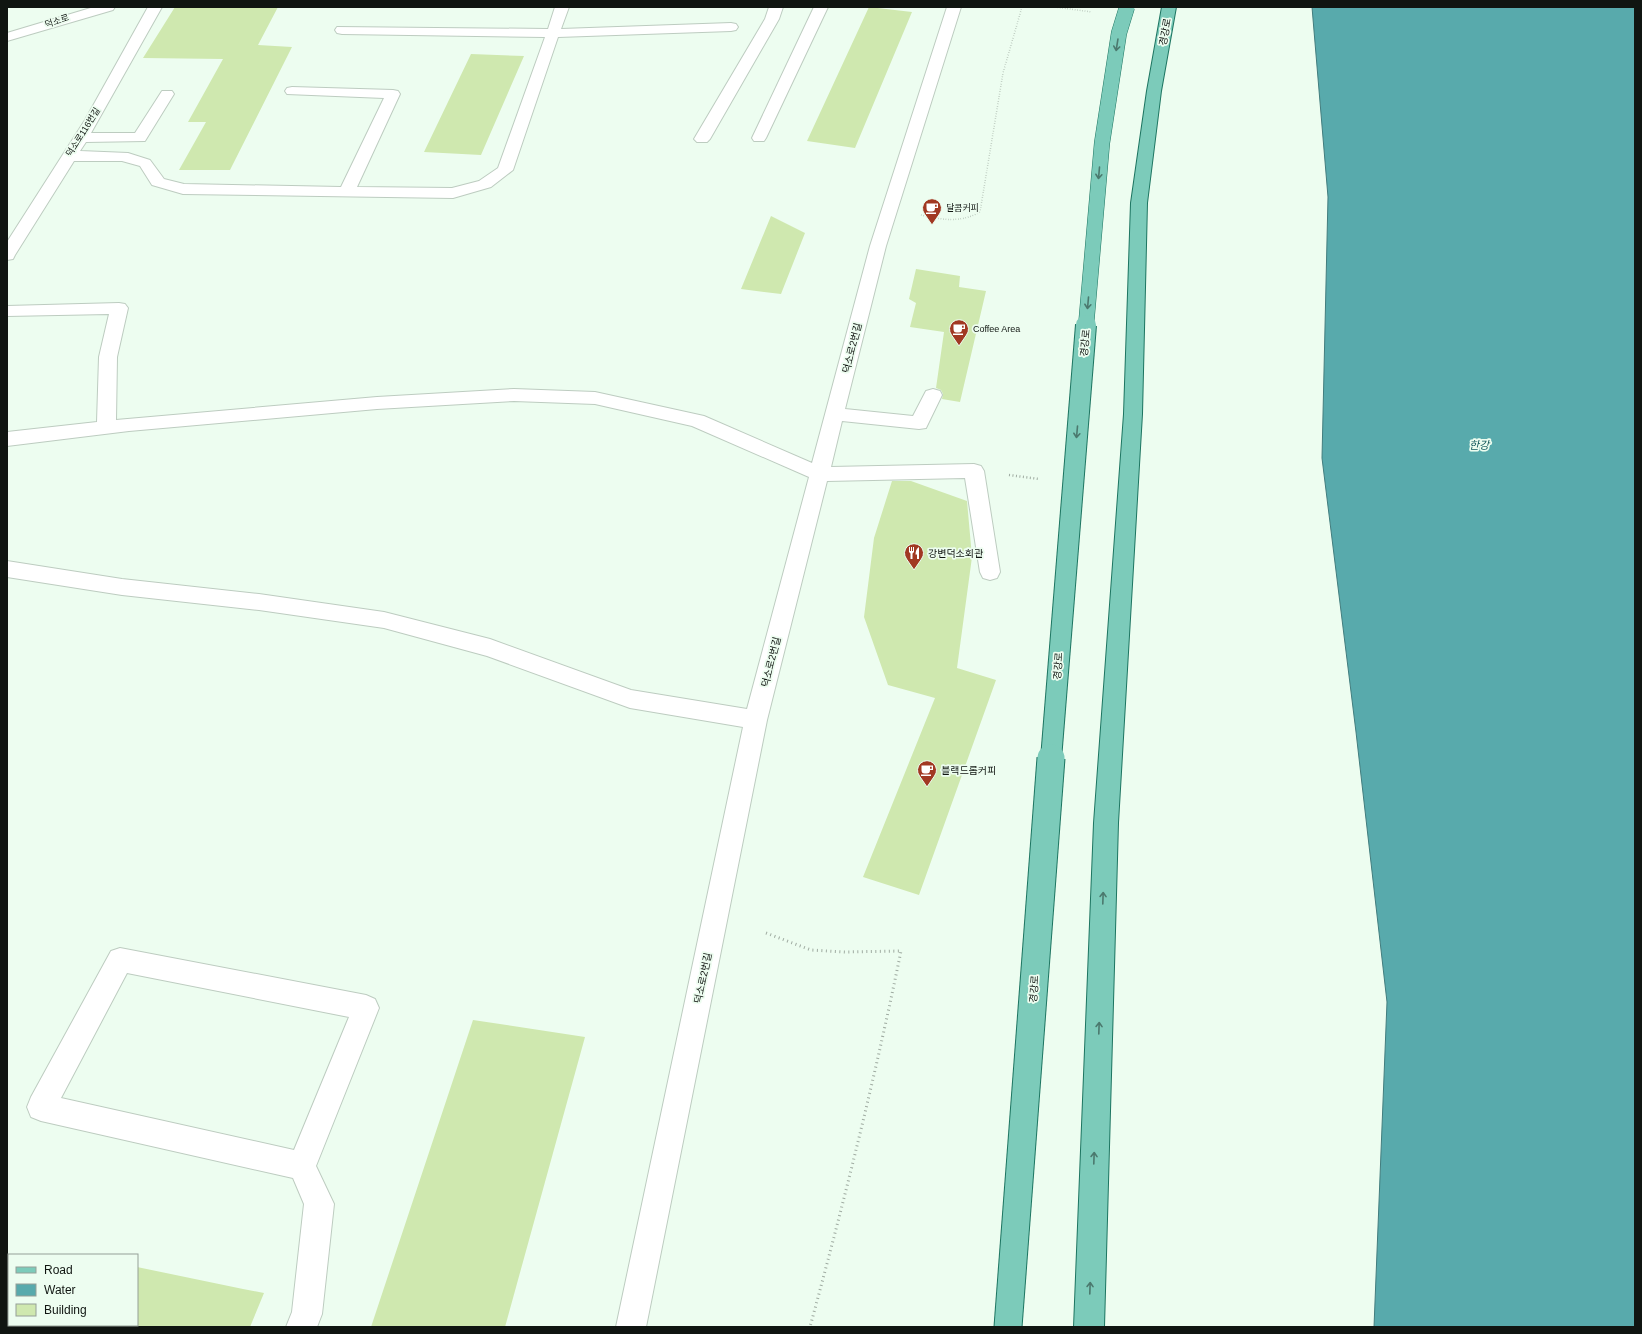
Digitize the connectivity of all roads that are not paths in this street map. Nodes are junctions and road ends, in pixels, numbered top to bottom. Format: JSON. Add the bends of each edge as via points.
{"nodes":[{"id":1,"x":108,"y":7,"type":"edge"},
{"id":2,"x":155,"y":7,"type":"edge"},
{"id":3,"x":562,"y":7,"type":"edge"},
{"id":4,"x":776,"y":7,"type":"edge"},
{"id":5,"x":821,"y":7,"type":"edge"},
{"id":6,"x":954,"y":7,"type":"edge"},
{"id":7,"x":1127,"y":7,"type":"edge"},
{"id":8,"x":1170,"y":7,"type":"edge"},
{"id":9,"x":731,"y":27,"type":"dead end"},
{"id":10,"x":342,"y":30,"type":"dead end"},
{"id":11,"x":552,"y":33,"type":"junction"},
{"id":12,"x":7,"y":37,"type":"edge"},
{"id":13,"x":292,"y":91,"type":"dead end"},
{"id":14,"x":167,"y":94,"type":"dead end"},
{"id":15,"x":80,"y":137,"type":"junction"},
{"id":16,"x":759,"y":138,"type":"dead end"},
{"id":17,"x":702,"y":139,"type":"dead end"},
{"id":18,"x":68,"y":156,"type":"junction"},
{"id":19,"x":347,"y":191,"type":"junction"},
{"id":20,"x":7,"y":255,"type":"edge"},
{"id":21,"x":7,"y":311,"type":"edge"},
{"id":22,"x":933,"y":395,"type":"dead end"},
{"id":23,"x":835,"y":414,"type":"junction"},
{"id":24,"x":106,"y":428,"type":"junction"},
{"id":25,"x":7,"y":439,"type":"edge"},
{"id":26,"x":820,"y":474,"type":"junction"},
{"id":27,"x":7,"y":569,"type":"edge"},
{"id":28,"x":990,"y":572,"type":"dead end"},
{"id":29,"x":756,"y":720,"type":"junction"},
{"id":30,"x":302,"y":1166,"type":"junction"},
{"id":31,"x":301,"y":1327,"type":"edge"},
{"id":32,"x":632,"y":1327,"type":"edge"},
{"id":33,"x":1008,"y":1327,"type":"edge"},
{"id":34,"x":1089,"y":1327,"type":"edge"}],
"edges":[{"from":1,"to":12,"type":"street","name":"덕소로"},
{"from":2,"to":15,"type":"street","name":"덕소로116번길"},
{"from":3,"to":11,"type":"street"},
{"from":4,"to":17,"type":"street","via":[[772,19]]},
{"from":5,"to":16,"type":"street"},
{"from":6,"to":23,"type":"street","name":"덕소로2번길","via":[[878,246]]},
{"from":7,"to":33,"type":"main road","name":"경강로","one_way":true,"bridge":true,"via":[[1119,33],[1102,143],[1067,551]]},
{"from":34,"to":8,"type":"main road","name":"경강로","one_way":true,"via":[[1106,823],[1133,414],[1139,203],[1154,91]]},
{"from":9,"to":11,"type":"street"},
{"from":10,"to":11,"type":"street"},
{"from":11,"to":19,"type":"street","via":[[505,170],[485,184],[453,193]]},
{"from":13,"to":19,"type":"street","via":[[393,94]]},
{"from":14,"to":15,"type":"street","via":[[140,138]]},
{"from":15,"to":18,"type":"street","name":"덕소로116번길"},
{"from":18,"to":19,"type":"street","via":[[123,156],[145,163],[158,182],[183,189]]},
{"from":18,"to":20,"type":"street","name":"덕소로116번길"},
{"from":21,"to":24,"type":"street","via":[[119,308],[108,357]]},
{"from":22,"to":23,"type":"street","via":[[919,423]]},
{"from":23,"to":26,"type":"street","name":"덕소로2번길"},
{"from":24,"to":25,"type":"street"},
{"from":24,"to":26,"type":"street","via":[[377,403],[514,395],[595,398],[697,422]]},
{"from":26,"to":28,"type":"street","via":[[974,471]]},
{"from":26,"to":29,"type":"street","name":"덕소로2번길"},
{"from":27,"to":29,"type":"street","via":[[122,587],[259,602],[384,620],[490,648],[630,699]]},
{"from":29,"to":32,"type":"street","name":"덕소로2번길"},
{"from":30,"to":30,"type":"street","via":[[366,1008],[120,960],[41,1107]]},
{"from":30,"to":31,"type":"street","via":[[319,1204],[307,1314]]}]}
